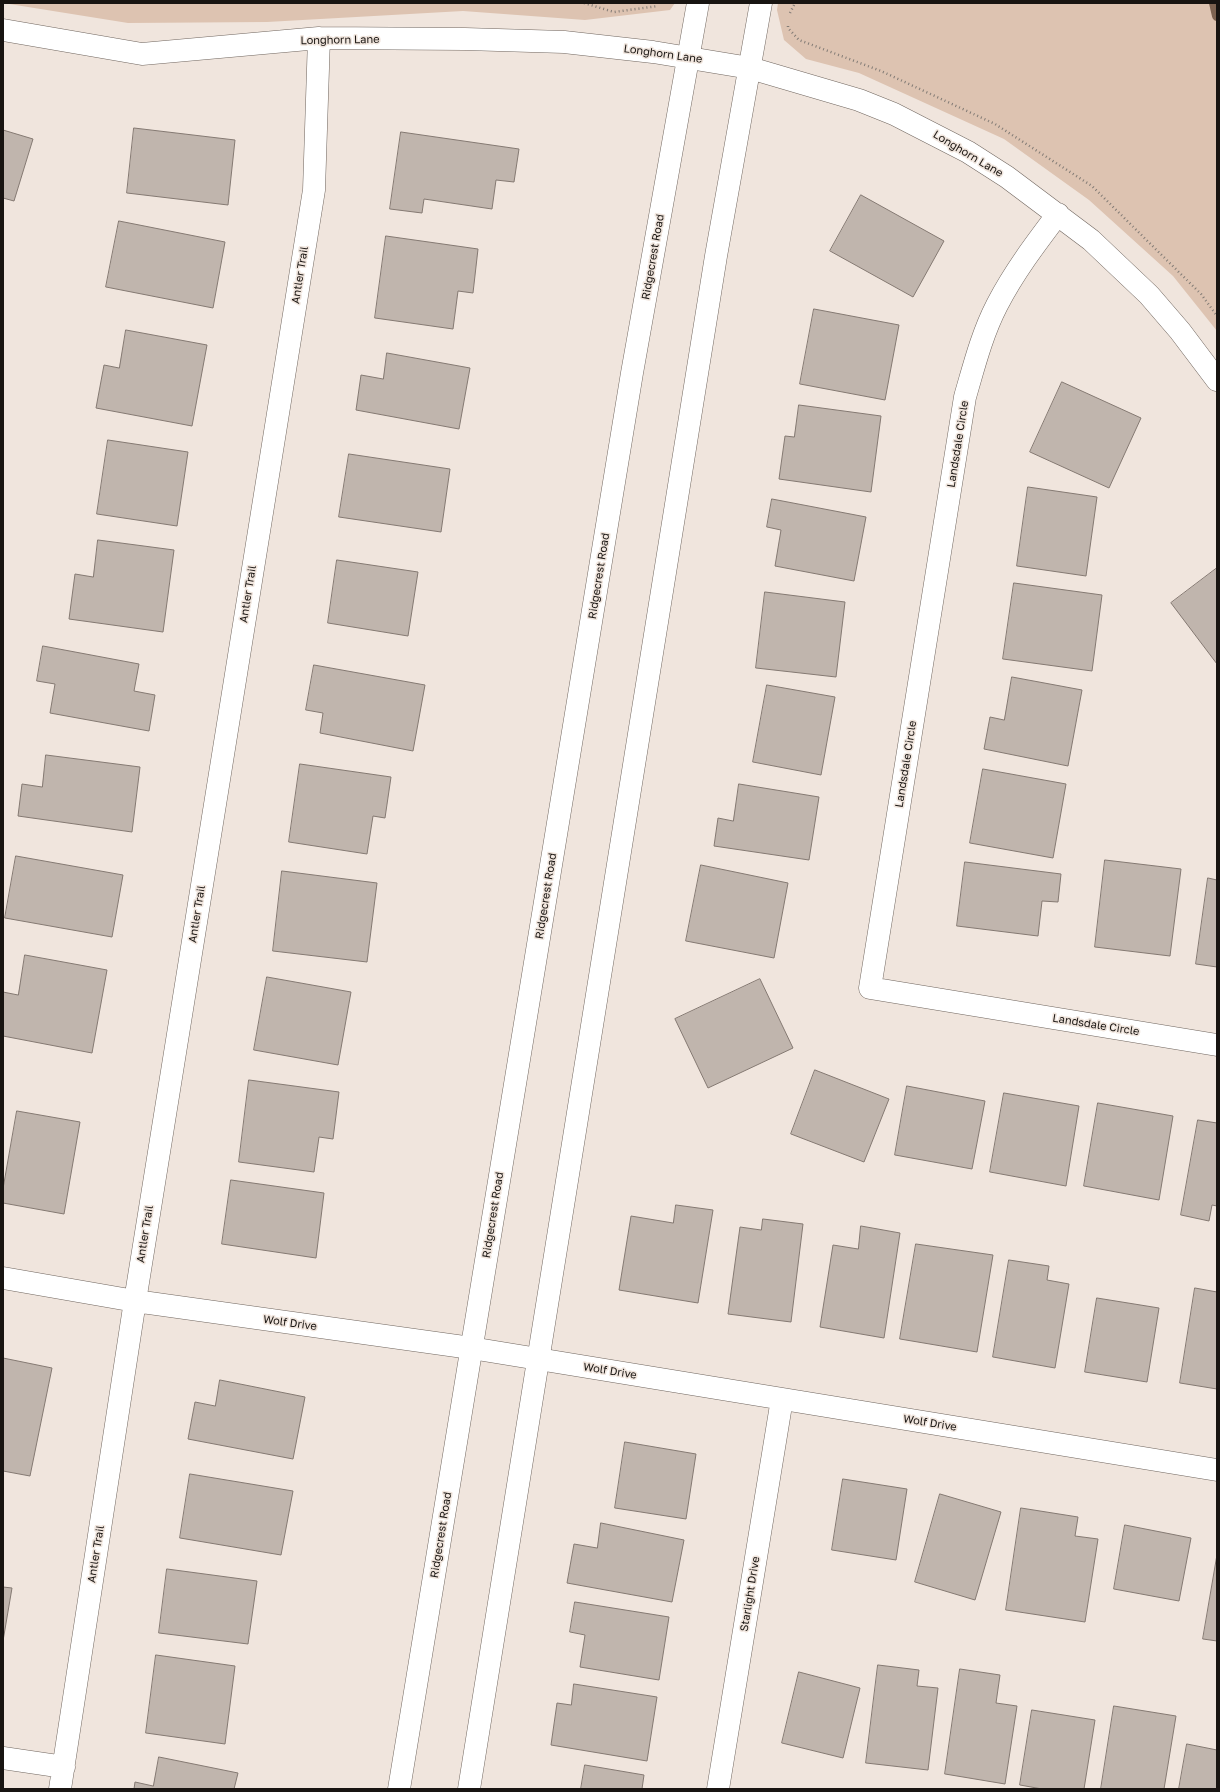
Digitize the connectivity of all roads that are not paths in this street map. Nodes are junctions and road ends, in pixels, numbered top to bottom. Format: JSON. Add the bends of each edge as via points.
{"nodes":[{"id":1,"x":698,"y":3,"type":"edge"},
{"id":2,"x":761,"y":3,"type":"edge"},
{"id":3,"x":3,"y":30,"type":"edge"},
{"id":4,"x":319,"y":38,"type":"junction"},
{"id":5,"x":689,"y":57,"type":"junction"},
{"id":6,"x":750,"y":68,"type":"junction"},
{"id":7,"x":1058,"y":214,"type":"junction"},
{"id":8,"x":1217,"y":380,"type":"edge"},
{"id":9,"x":1217,"y":1045,"type":"edge"},
{"id":10,"x":3,"y":1278,"type":"edge"},
{"id":11,"x":135,"y":1300,"type":"junction"},
{"id":12,"x":471,"y":1348,"type":"junction"},
{"id":13,"x":538,"y":1359,"type":"junction"},
{"id":14,"x":782,"y":1399,"type":"junction"},
{"id":15,"x":1217,"y":1470,"type":"edge"},
{"id":16,"x":3,"y":1758,"type":"edge"},
{"id":17,"x":64,"y":1767,"type":"junction"},
{"id":18,"x":60,"y":1789,"type":"edge"},
{"id":19,"x":399,"y":1789,"type":"edge"},
{"id":20,"x":469,"y":1789,"type":"edge"},
{"id":21,"x":718,"y":1789,"type":"edge"}],
"edges":[{"from":1,"to":5,"type":"street","name":"Ridgecrest Road"},
{"from":2,"to":6,"type":"street"},
{"from":3,"to":4,"type":"street","name":"Longhorn Lane","via":[[142,54]]},
{"from":4,"to":5,"type":"street","name":"Longhorn Lane","via":[[564,42]]},
{"from":4,"to":11,"type":"street","name":"Antler Trail","via":[[314,190]]},
{"from":5,"to":6,"type":"street","name":"Longhorn Lane"},
{"from":5,"to":12,"type":"street","name":"Ridgecrest Road","via":[[634,365]]},
{"from":6,"to":7,"type":"street","name":"Longhorn Lane","via":[[859,100],[894,114],[968,152],[1008,177]]},
{"from":6,"to":13,"type":"street","via":[[715,264]]},
{"from":7,"to":8,"type":"street","name":"Longhorn Lane","via":[[1091,240],[1149,295]]},
{"from":7,"to":9,"type":"street","name":"Landsdale Circle","via":[[1034,245],[996,306],[965,397],[870,988]]},
{"from":10,"to":11,"type":"street","name":"Wolf Drive"},
{"from":11,"to":12,"type":"street","name":"Wolf Drive"},
{"from":11,"to":17,"type":"street","name":"Antler Trail"},
{"from":12,"to":13,"type":"street","name":"Wolf Drive"},
{"from":12,"to":19,"type":"street","name":"Ridgecrest Road"},
{"from":13,"to":14,"type":"street","name":"Wolf Drive"},
{"from":13,"to":20,"type":"street"},
{"from":14,"to":15,"type":"street","name":"Wolf Drive"},
{"from":14,"to":21,"type":"street","name":"Starlight Drive"},
{"from":16,"to":17,"type":"street"},
{"from":17,"to":18,"type":"street","name":"Antler Trail"}]}
